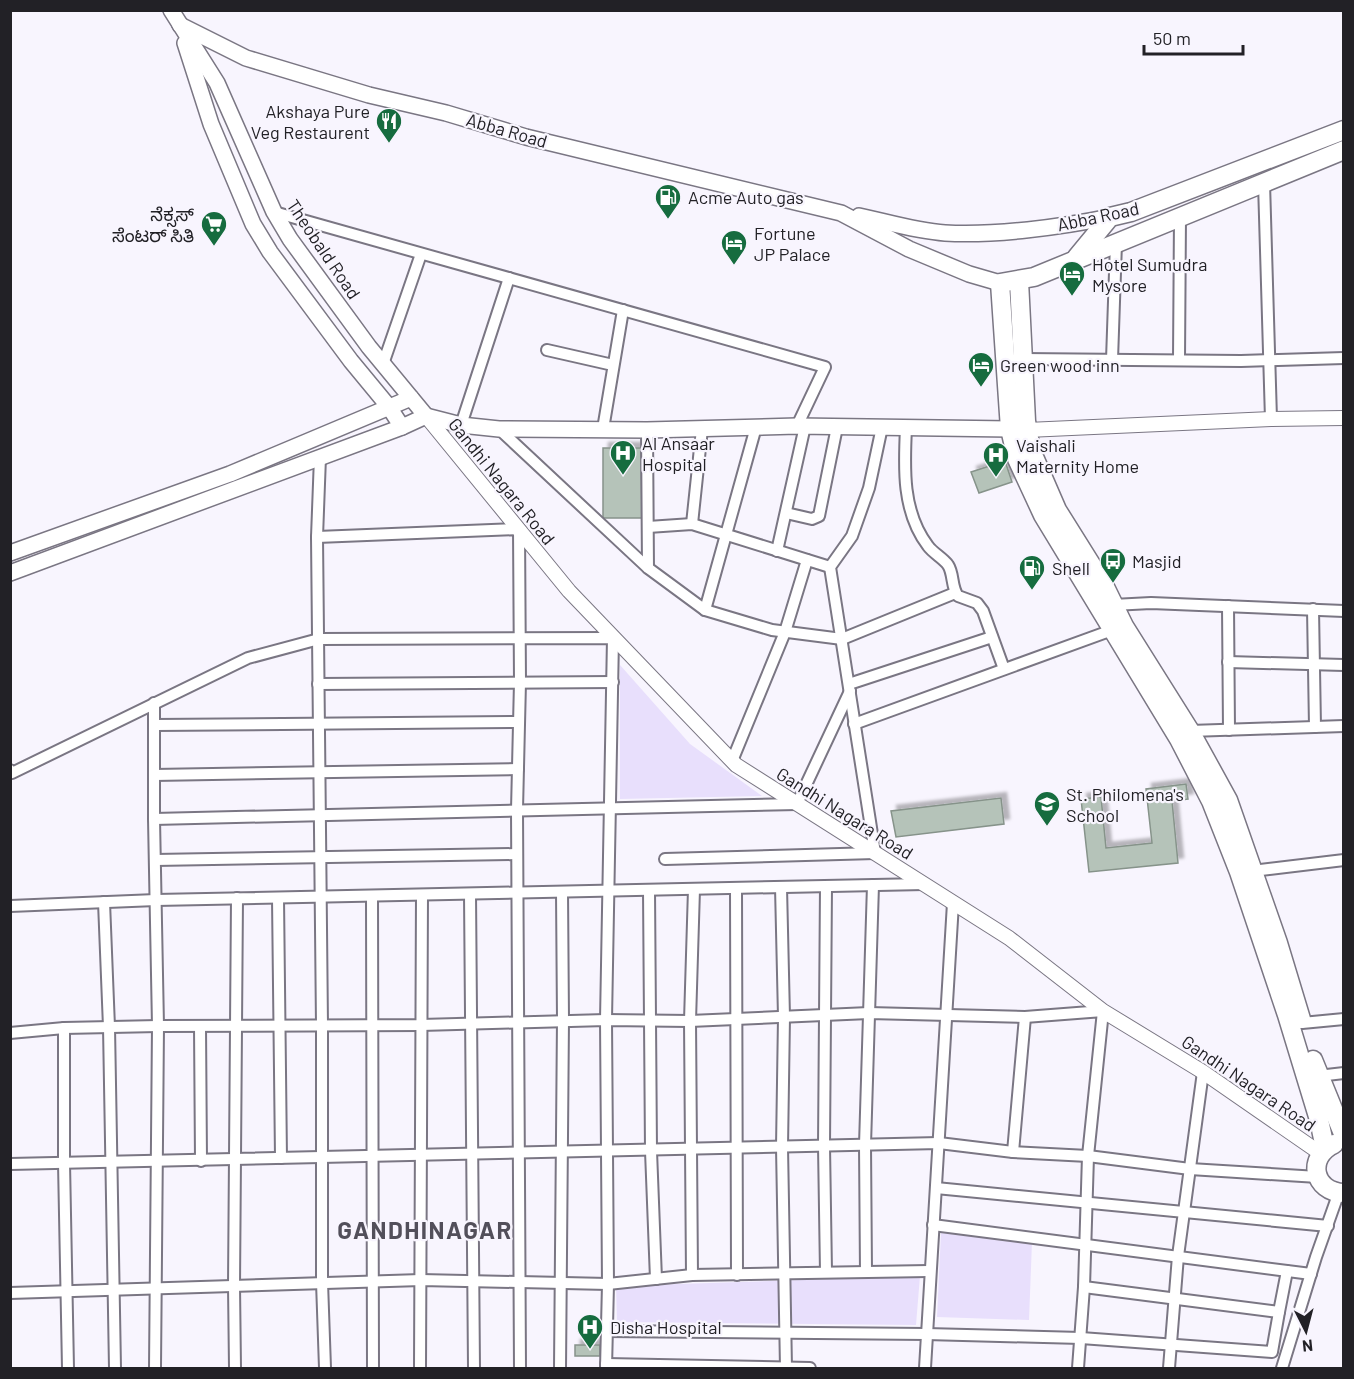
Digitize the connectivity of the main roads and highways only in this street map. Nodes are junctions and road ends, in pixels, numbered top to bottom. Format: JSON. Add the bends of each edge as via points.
{"nodes":[{"id":1,"x":171,"y":10,"type":"edge"},
{"id":2,"x":180,"y":25,"type":"junction"},
{"id":3,"x":1344,"y":130,"type":"edge"},
{"id":4,"x":1344,"y":150,"type":"edge"},
{"id":5,"x":841,"y":213,"type":"junction"},
{"id":6,"x":1110,"y":217,"type":"junction"},
{"id":7,"x":1074,"y":261,"type":"junction"},
{"id":8,"x":1019,"y":281,"type":"junction"},
{"id":9,"x":1000,"y":283,"type":"junction"},
{"id":10,"x":411,"y":398,"type":"junction"},
{"id":11,"x":389,"y":407,"type":"junction"},
{"id":12,"x":426,"y":416,"type":"junction"},
{"id":13,"x":402,"y":427,"type":"junction"},
{"id":14,"x":1019,"y":430,"type":"junction"},
{"id":15,"x":10,"y":553,"type":"edge"},
{"id":16,"x":10,"y":573,"type":"edge"},
{"id":17,"x":1118,"y":628,"type":"junction"},
{"id":18,"x":1342,"y":1133,"type":"edge"},
{"id":19,"x":1323,"y":1151,"type":"junction"},
{"id":20,"x":1341,"y":1192,"type":"edge"}],
"edges":[{"from":1,"to":2,"type":"main road","name":"Theobald Road"},
{"from":2,"to":5,"type":"main road","name":"Abba Road","via":[[246,57],[369,95]]},
{"from":2,"to":10,"type":"main road","name":"Theobald Road","via":[[217,83],[274,212],[290,239]]},
{"from":2,"to":11,"type":"main road","name":"Theobald Road","via":[[211,124],[253,224],[351,361]]},
{"from":3,"to":6,"type":"main road","name":"Abba Road"},
{"from":4,"to":7,"type":"main road"},
{"from":5,"to":6,"type":"main road","name":"Abba Road","via":[[942,233],[979,234]]},
{"from":5,"to":9,"type":"main road","name":"Abba Road","via":[[909,249]]},
{"from":6,"to":7,"type":"main road"},
{"from":7,"to":8,"type":"main road"},
{"from":8,"to":9,"type":"main road"},
{"from":8,"to":14,"type":"main road","via":[[1023,359]]},
{"from":9,"to":14,"type":"main road"},
{"from":10,"to":11,"type":"main road"},
{"from":10,"to":12,"type":"main road","name":"Theobald Road"},
{"from":11,"to":13,"type":"main road","name":"Theobald Road"},
{"from":11,"to":15,"type":"main road","via":[[230,474]]},
{"from":12,"to":13,"type":"main road"},
{"from":12,"to":14,"type":"main road","via":[[499,429],[801,426]]},
{"from":13,"to":16,"type":"main road"},
{"from":14,"to":17,"type":"main road","via":[[1057,510],[1104,585]]},
{"from":14,"to":17,"type":"main road","via":[[1017,459],[1043,515]]},
{"from":17,"to":18,"type":"main road","via":[[1190,731],[1228,800],[1318,1076]]},
{"from":17,"to":19,"type":"main road","via":[[1211,801],[1239,872],[1319,1120]]},
{"from":18,"to":19,"type":"main road","via":[[1336,1143]]},
{"from":19,"to":20,"type":"main road","via":[[1316,1165],[1318,1177],[1326,1188]]}]}
